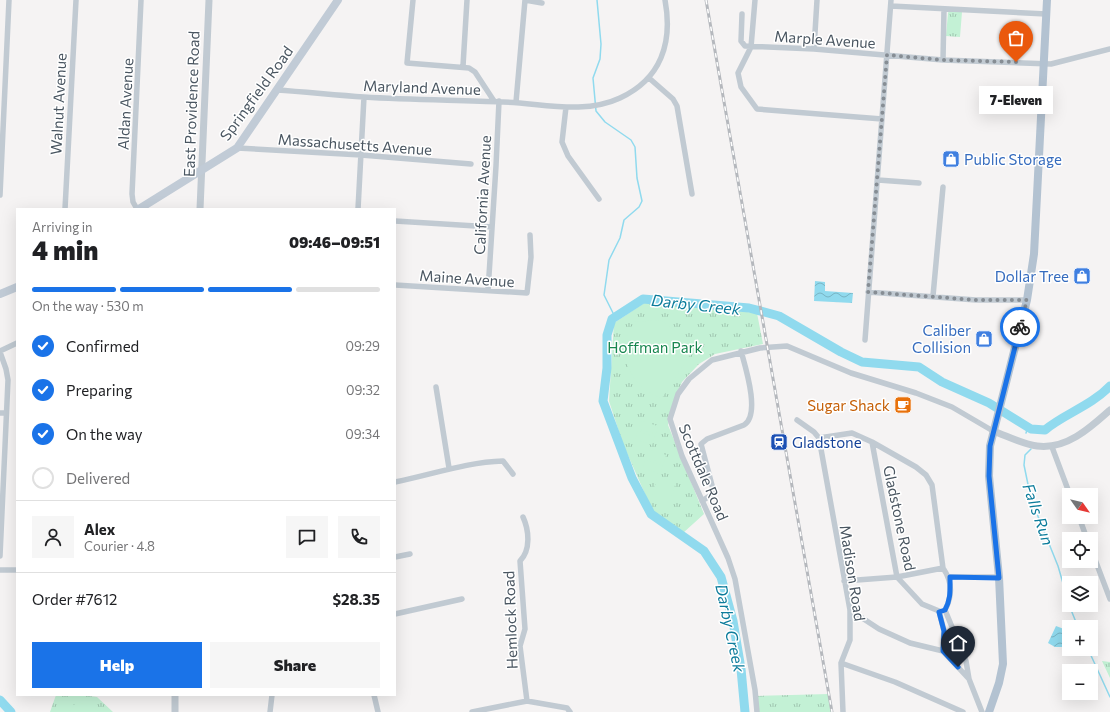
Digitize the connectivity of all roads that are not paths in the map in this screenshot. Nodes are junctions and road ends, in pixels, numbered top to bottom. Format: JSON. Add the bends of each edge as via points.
{"nodes":[{"id":1,"x":8,"y":0,"type":"edge"},
{"id":2,"x":76,"y":0,"type":"edge"},
{"id":3,"x":142,"y":0,"type":"edge"},
{"id":4,"x":209,"y":0,"type":"edge"},
{"id":5,"x":338,"y":0,"type":"edge"},
{"id":6,"x":413,"y":0,"type":"edge"},
{"id":7,"x":467,"y":0,"type":"edge"},
{"id":8,"x":525,"y":0,"type":"edge"},
{"id":9,"x":665,"y":0,"type":"edge"},
{"id":10,"x":755,"y":0,"type":"edge"},
{"id":11,"x":817,"y":0,"type":"edge"},
{"id":12,"x":1047,"y":0,"type":"edge"},
{"id":13,"x":542,"y":3,"type":"dead end"},
{"id":14,"x":891,"y":3,"type":"edge"},
{"id":15,"x":944,"y":9,"type":"junction"},
{"id":16,"x":742,"y":14,"type":"dead end"},
{"id":17,"x":1046,"y":14,"type":"junction"},
{"id":18,"x":751,"y":46,"type":"junction"},
{"id":19,"x":814,"y":49,"type":"junction"},
{"id":20,"x":1110,"y":49,"type":"edge"},
{"id":21,"x":887,"y":55,"type":"junction"},
{"id":22,"x":943,"y":60,"type":"junction"},
{"id":23,"x":1045,"y":63,"type":"junction"},
{"id":24,"x":463,"y":66,"type":"junction"},
{"id":25,"x":649,"y":78,"type":"junction"},
{"id":26,"x":277,"y":90,"type":"junction"},
{"id":27,"x":364,"y":97,"type":"junction"},
{"id":28,"x":496,"y":101,"type":"junction"},
{"id":29,"x":516,"y":102,"type":"junction"},
{"id":30,"x":566,"y":107,"type":"junction"},
{"id":31,"x":882,"y":119,"type":"junction"},
{"id":32,"x":1,"y":134,"type":"edge"},
{"id":33,"x":237,"y":148,"type":"junction"},
{"id":34,"x":361,"y":155,"type":"junction"},
{"id":35,"x":471,"y":164,"type":"dead end"},
{"id":36,"x":201,"y":169,"type":"junction"},
{"id":37,"x":878,"y":180,"type":"junction"},
{"id":38,"x":919,"y":183,"type":"dead end"},
{"id":39,"x":943,"y":187,"type":"dead end"},
{"id":40,"x":692,"y":194,"type":"dead end"},
{"id":41,"x":0,"y":195,"type":"edge"},
{"id":42,"x":599,"y":199,"type":"dead end"},
{"id":43,"x":65,"y":208,"type":"edge"},
{"id":44,"x":137,"y":208,"type":"edge"},
{"id":45,"x":140,"y":208,"type":"edge"},
{"id":46,"x":201,"y":208,"type":"edge"},
{"id":47,"x":358,"y":208,"type":"edge"},
{"id":48,"x":396,"y":221,"type":"edge"},
{"id":49,"x":492,"y":227,"type":"junction"},
{"id":50,"x":530,"y":235,"type":"dead end"},
{"id":51,"x":396,"y":285,"type":"edge"},
{"id":52,"x":16,"y":287,"type":"edge"},
{"id":53,"x":488,"y":291,"type":"junction"},
{"id":54,"x":868,"y":292,"type":"junction"},
{"id":55,"x":0,"y":294,"type":"edge"},
{"id":56,"x":933,"y":296,"type":"junction"},
{"id":57,"x":1027,"y":300,"type":"junction"},
{"id":58,"x":865,"y":340,"type":"dead end"},
{"id":59,"x":16,"y":343,"type":"edge"},
{"id":60,"x":0,"y":351,"type":"edge"},
{"id":61,"x":742,"y":351,"type":"junction"},
{"id":62,"x":436,"y":387,"type":"dead end"},
{"id":63,"x":1110,"y":410,"type":"edge"},
{"id":64,"x":3,"y":413,"type":"edge"},
{"id":65,"x":797,"y":420,"type":"dead end"},
{"id":66,"x":994,"y":428,"type":"junction"},
{"id":67,"x":819,"y":438,"type":"junction"},
{"id":68,"x":872,"y":442,"type":"junction"},
{"id":69,"x":1052,"y":447,"type":"junction"},
{"id":70,"x":449,"y":468,"type":"junction"},
{"id":71,"x":513,"y":474,"type":"dead end"},
{"id":72,"x":396,"y":482,"type":"edge"},
{"id":73,"x":1067,"y":488,"type":"edge"},
{"id":74,"x":702,"y":500,"type":"junction"},
{"id":75,"x":523,"y":517,"type":"dead end"},
{"id":76,"x":410,"y":554,"type":"dead end"},
{"id":77,"x":0,"y":556,"type":"edge"},
{"id":78,"x":396,"y":557,"type":"edge"},
{"id":79,"x":1098,"y":567,"type":"edge"},
{"id":80,"x":943,"y":568,"type":"junction"},
{"id":81,"x":0,"y":570,"type":"edge"},
{"id":82,"x":16,"y":570,"type":"edge"},
{"id":83,"x":897,"y":577,"type":"junction"},
{"id":84,"x":950,"y":577,"type":"junction"},
{"id":85,"x":999,"y":578,"type":"junction"},
{"id":86,"x":844,"y":581,"type":"junction"},
{"id":87,"x":462,"y":599,"type":"dead end"},
{"id":88,"x":1110,"y":599,"type":"edge"},
{"id":89,"x":850,"y":610,"type":"junction"},
{"id":90,"x":945,"y":610,"type":"junction"},
{"id":91,"x":939,"y":612,"type":"junction"},
{"id":92,"x":396,"y":614,"type":"edge"},
{"id":93,"x":943,"y":651,"type":"junction"},
{"id":94,"x":841,"y":663,"type":"junction"},
{"id":95,"x":968,"y":679,"type":"junction"},
{"id":96,"x":175,"y":696,"type":"edge"},
{"id":97,"x":272,"y":696,"type":"edge"},
{"id":98,"x":374,"y":696,"type":"edge"},
{"id":99,"x":527,"y":701,"type":"junction"},
{"id":100,"x":175,"y":712,"type":"edge"},
{"id":101,"x":270,"y":712,"type":"edge"},
{"id":102,"x":378,"y":712,"type":"edge"},
{"id":103,"x":472,"y":712,"type":"edge"},
{"id":104,"x":570,"y":712,"type":"edge"},
{"id":105,"x":757,"y":712,"type":"edge"},
{"id":106,"x":843,"y":712,"type":"edge"},
{"id":107,"x":963,"y":712,"type":"edge"},
{"id":108,"x":982,"y":712,"type":"edge"},
{"id":109,"x":989,"y":712,"type":"edge"}],
"edges":[{"from":1,"to":32,"type":"street"},
{"from":2,"to":43,"type":"street","name":"Walnut Avenue"},
{"from":3,"to":44,"type":"street","name":"Aldan Avenue","via":[[132,194]]},
{"from":4,"to":36,"type":"street","name":"East Providence Road"},
{"from":5,"to":26,"type":"main road","name":"Springfield Road"},
{"from":6,"to":24,"type":"street","via":[[407,63]]},
{"from":7,"to":24,"type":"street"},
{"from":8,"to":13,"type":"street"},
{"from":8,"to":29,"type":"street"},
{"from":9,"to":25,"type":"street","via":[[666,45]]},
{"from":10,"to":18,"type":"street"},
{"from":11,"to":19,"type":"street"},
{"from":12,"to":17,"type":"main road"},
{"from":14,"to":15,"type":"street"},
{"from":14,"to":21,"type":"street"},
{"from":15,"to":17,"type":"street"},
{"from":15,"to":22,"type":"street"},
{"from":16,"to":18,"type":"street","name":"Marple Avenue","via":[[741,41],[745,46]]},
{"from":17,"to":23,"type":"main road"},
{"from":18,"to":19,"type":"street","name":"Marple Avenue"},
{"from":18,"to":31,"type":"street","name":"Marple Avenue","via":[[738,73],[746,97],[757,109]]},
{"from":19,"to":21,"type":"street","name":"Marple Avenue"},
{"from":20,"to":23,"type":"street","name":"Marple Avenue","via":[[1051,64]]},
{"from":21,"to":22,"type":"street","name":"Marple Avenue"},
{"from":21,"to":31,"type":"street"},
{"from":22,"to":23,"type":"street","name":"Marple Avenue"},
{"from":23,"to":57,"type":"main road","via":[[1034,254]]},
{"from":24,"to":28,"type":"street","via":[[474,72]]},
{"from":25,"to":30,"type":"street","name":"Maryland Avenue","via":[[619,98],[598,105]]},
{"from":25,"to":40,"type":"street","via":[[673,99],[677,106]]},
{"from":26,"to":27,"type":"street","name":"Maryland Avenue"},
{"from":26,"to":33,"type":"main road","name":"Springfield Road"},
{"from":27,"to":28,"type":"street","name":"Maryland Avenue"},
{"from":27,"to":34,"type":"street"},
{"from":28,"to":29,"type":"street","name":"Maryland Avenue"},
{"from":28,"to":49,"type":"street","name":"California Avenue","via":[[496,166]]},
{"from":29,"to":30,"type":"street","name":"Maryland Avenue"},
{"from":30,"to":42,"type":"street","via":[[562,142],[568,156]]},
{"from":31,"to":37,"type":"street"},
{"from":32,"to":41,"type":"street"},
{"from":33,"to":34,"type":"street","name":"Massachusetts Avenue"},
{"from":33,"to":36,"type":"main road","name":"Springfield Road"},
{"from":34,"to":35,"type":"street","name":"Massachusetts Avenue"},
{"from":34,"to":47,"type":"street"},
{"from":36,"to":45,"type":"main road","name":"Springfield Road"},
{"from":36,"to":46,"type":"street","name":"East Providence Road"},
{"from":37,"to":38,"type":"street"},
{"from":37,"to":54,"type":"street"},
{"from":39,"to":56,"type":"street"},
{"from":48,"to":49,"type":"street"},
{"from":49,"to":53,"type":"street","name":"California Avenue"},
{"from":50,"to":53,"type":"street","name":"Maine Avenue","via":[[531,257],[527,293]]},
{"from":51,"to":53,"type":"street","name":"Maine Avenue"},
{"from":52,"to":55,"type":"main road"},
{"from":54,"to":56,"type":"street"},
{"from":54,"to":58,"type":"street"},
{"from":56,"to":57,"type":"street","via":[[976,300]]},
{"from":57,"to":66,"type":"main road"},
{"from":59,"to":60,"type":"street"},
{"from":60,"to":64,"type":"street","via":[[7,374]]},
{"from":61,"to":66,"type":"street","name":"Scottdale Road","via":[[787,346],[851,373],[952,407]]},
{"from":61,"to":74,"type":"street","via":[[750,384],[750,416],[747,423],[707,439],[701,444],[714,493]]},
{"from":61,"to":74,"type":"street","name":"Scottdale Road","via":[[712,360],[699,369],[678,394],[670,419],[677,443]]},
{"from":62,"to":70,"type":"street"},
{"from":63,"to":69,"type":"street","via":[[1087,431]]},
{"from":64,"to":77,"type":"street"},
{"from":65,"to":67,"type":"street"},
{"from":66,"to":69,"type":"street","via":[[1036,446]]},
{"from":66,"to":85,"type":"main road","via":[[990,446],[989,476]]},
{"from":67,"to":68,"type":"street","via":[[852,433]]},
{"from":67,"to":86,"type":"street","name":"Madison Road"},
{"from":68,"to":80,"type":"street","via":[[926,475],[932,485]]},
{"from":68,"to":83,"type":"street","name":"Gladstone Road"},
{"from":69,"to":73,"type":"street"},
{"from":70,"to":71,"type":"street","via":[[503,461]]},
{"from":70,"to":72,"type":"street"},
{"from":74,"to":105,"type":"street","name":"Scottdale Road","via":[[735,579]]},
{"from":75,"to":99,"type":"street","name":"Hemlock Road","via":[[527,543],[524,557],[520,561],[525,629],[520,646]]},
{"from":76,"to":78,"type":"street"},
{"from":79,"to":88,"type":"street"},
{"from":80,"to":83,"type":"street"},
{"from":80,"to":84,"type":"street"},
{"from":81,"to":82,"type":"street"},
{"from":83,"to":86,"type":"street"},
{"from":83,"to":91,"type":"street","name":"Gladstone Road","via":[[922,604]]},
{"from":84,"to":85,"type":"street"},
{"from":84,"to":90,"type":"street","via":[[951,596]]},
{"from":85,"to":109,"type":"main road","via":[[1003,664]]},
{"from":86,"to":89,"type":"street","name":"Madison Road"},
{"from":87,"to":92,"type":"street"},
{"from":89,"to":93,"type":"street","via":[[880,629],[910,643]]},
{"from":89,"to":94,"type":"street","name":"Madison Road","via":[[850,640]]},
{"from":90,"to":91,"type":"street"},
{"from":90,"to":95,"type":"street","via":[[966,661]]},
{"from":91,"to":93,"type":"street","via":[[944,631]]},
{"from":93,"to":95,"type":"street"},
{"from":94,"to":106,"type":"street","name":"Madison Road"},
{"from":94,"to":107,"type":"street","via":[[895,682]]},
{"from":95,"to":108,"type":"street"},
{"from":96,"to":100,"type":"street"},
{"from":97,"to":101,"type":"street"},
{"from":98,"to":102,"type":"street"},
{"from":99,"to":103,"type":"street"},
{"from":99,"to":104,"type":"street","via":[[567,708]]}]}
